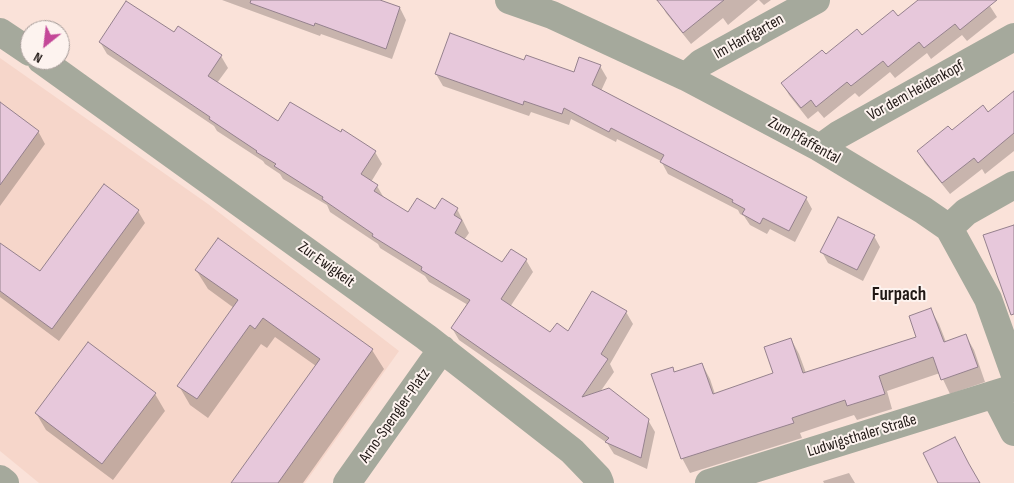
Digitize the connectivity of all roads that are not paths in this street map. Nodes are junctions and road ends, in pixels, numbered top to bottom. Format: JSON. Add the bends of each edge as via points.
{"nodes":[{"id":1,"x":509,"y":0,"type":"edge"},
{"id":2,"x":816,"y":0,"type":"edge"},
{"id":3,"x":558,"y":8,"type":"edge"},
{"id":4,"x":0,"y":32,"type":"edge"},
{"id":5,"x":1014,"y":37,"type":"edge"},
{"id":6,"x":20,"y":45,"type":"edge"},
{"id":7,"x":55,"y":70,"type":"edge"},
{"id":8,"x":686,"y":77,"type":"junction"},
{"id":9,"x":820,"y":148,"type":"junction"},
{"id":10,"x":1014,"y":185,"type":"edge"},
{"id":11,"x":949,"y":228,"type":"junction"},
{"id":12,"x":442,"y":349,"type":"junction"},
{"id":13,"x":1014,"y":372,"type":"edge"},
{"id":14,"x":1005,"y":391,"type":"edge"},
{"id":15,"x":1014,"y":432,"type":"edge"},
{"id":16,"x":0,"y":479,"type":"edge"},
{"id":17,"x":6,"y":483,"type":"edge"},
{"id":18,"x":347,"y":483,"type":"edge"},
{"id":19,"x":600,"y":483,"type":"edge"},
{"id":20,"x":709,"y":483,"type":"edge"}],
"edges":[{"from":1,"to":3,"type":"street","name":"Zum Pfaffental"},
{"from":2,"to":8,"type":"street","name":"Im Hanfgarten","via":[[701,63]]},
{"from":3,"to":8,"type":"street","name":"Zum Pfaffental"},
{"from":4,"to":6,"type":"street"},
{"from":5,"to":9,"type":"street","name":"Vor dem Heidenkopf"},
{"from":7,"to":12,"type":"street","name":"Zur Ewigkeit"},
{"from":8,"to":9,"type":"street","name":"Zum Pfaffental"},
{"from":9,"to":11,"type":"street","name":"Zum Pfaffental"},
{"from":10,"to":11,"type":"street","via":[[966,212]]},
{"from":11,"to":13,"type":"street","name":"Zum Pfaffental","via":[[988,299]]},
{"from":12,"to":18,"type":"street","name":"Arno-Spengler-Platz"},
{"from":12,"to":19,"type":"street","name":"Zur Ewigkeit","via":[[572,451]]},
{"from":14,"to":15,"type":"street"},
{"from":14,"to":20,"type":"street","name":"Ludwigsthaler Straße"},
{"from":16,"to":17,"type":"street"}]}
